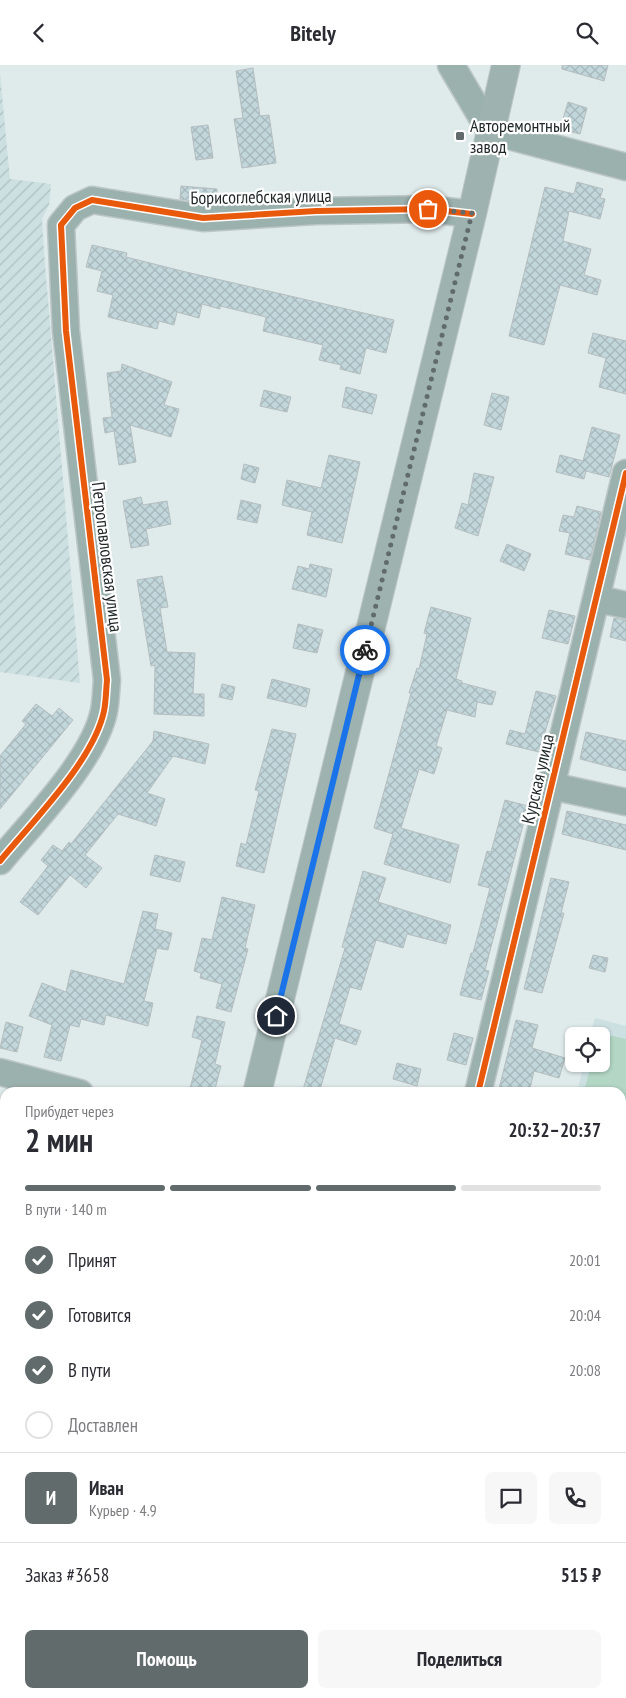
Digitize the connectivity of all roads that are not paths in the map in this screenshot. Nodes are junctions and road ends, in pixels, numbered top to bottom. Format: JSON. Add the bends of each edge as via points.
{"nodes":[{"id":1,"x":451,"y":65,"type":"edge"},
{"id":2,"x":506,"y":65,"type":"edge"},
{"id":3,"x":490,"y":131,"type":"junction"},
{"id":4,"x":626,"y":167,"type":"edge"},
{"id":5,"x":472,"y":213,"type":"junction"},
{"id":6,"x":61,"y":225,"type":"joint"},
{"id":7,"x":626,"y":473,"type":"edge"},
{"id":8,"x":597,"y":599,"type":"junction"},
{"id":9,"x":626,"y":605,"type":"edge"},
{"id":10,"x":552,"y":785,"type":"junction"},
{"id":11,"x":626,"y":802,"type":"edge"},
{"id":12,"x":0,"y":861,"type":"edge"},
{"id":13,"x":0,"y":1072,"type":"edge"},
{"id":14,"x":57,"y":1087,"type":"edge"},
{"id":15,"x":258,"y":1087,"type":"edge"},
{"id":16,"x":479,"y":1087,"type":"edge"}],
"edges":[{"from":1,"to":3,"type":"street"},
{"from":2,"to":3,"type":"main road"},
{"from":3,"to":4,"type":"street"},
{"from":3,"to":5,"type":"main road"},
{"from":5,"to":6,"type":"street","name":"Борисоглебская улица","via":[[428,209],[204,218],[92,200],[75,208]]},
{"from":5,"to":15,"type":"main road"},
{"from":6,"to":12,"type":"street","name":"Петропавловская улица","via":[[68,349],[107,680],[104,712],[93,740],[70,777]]},
{"from":7,"to":8,"type":"street","name":"Курская улица"},
{"from":8,"to":9,"type":"street"},
{"from":8,"to":10,"type":"street","name":"Курская улица"},
{"from":10,"to":11,"type":"street"},
{"from":10,"to":16,"type":"street","name":"Курская улица"},
{"from":13,"to":14,"type":"street"}]}
